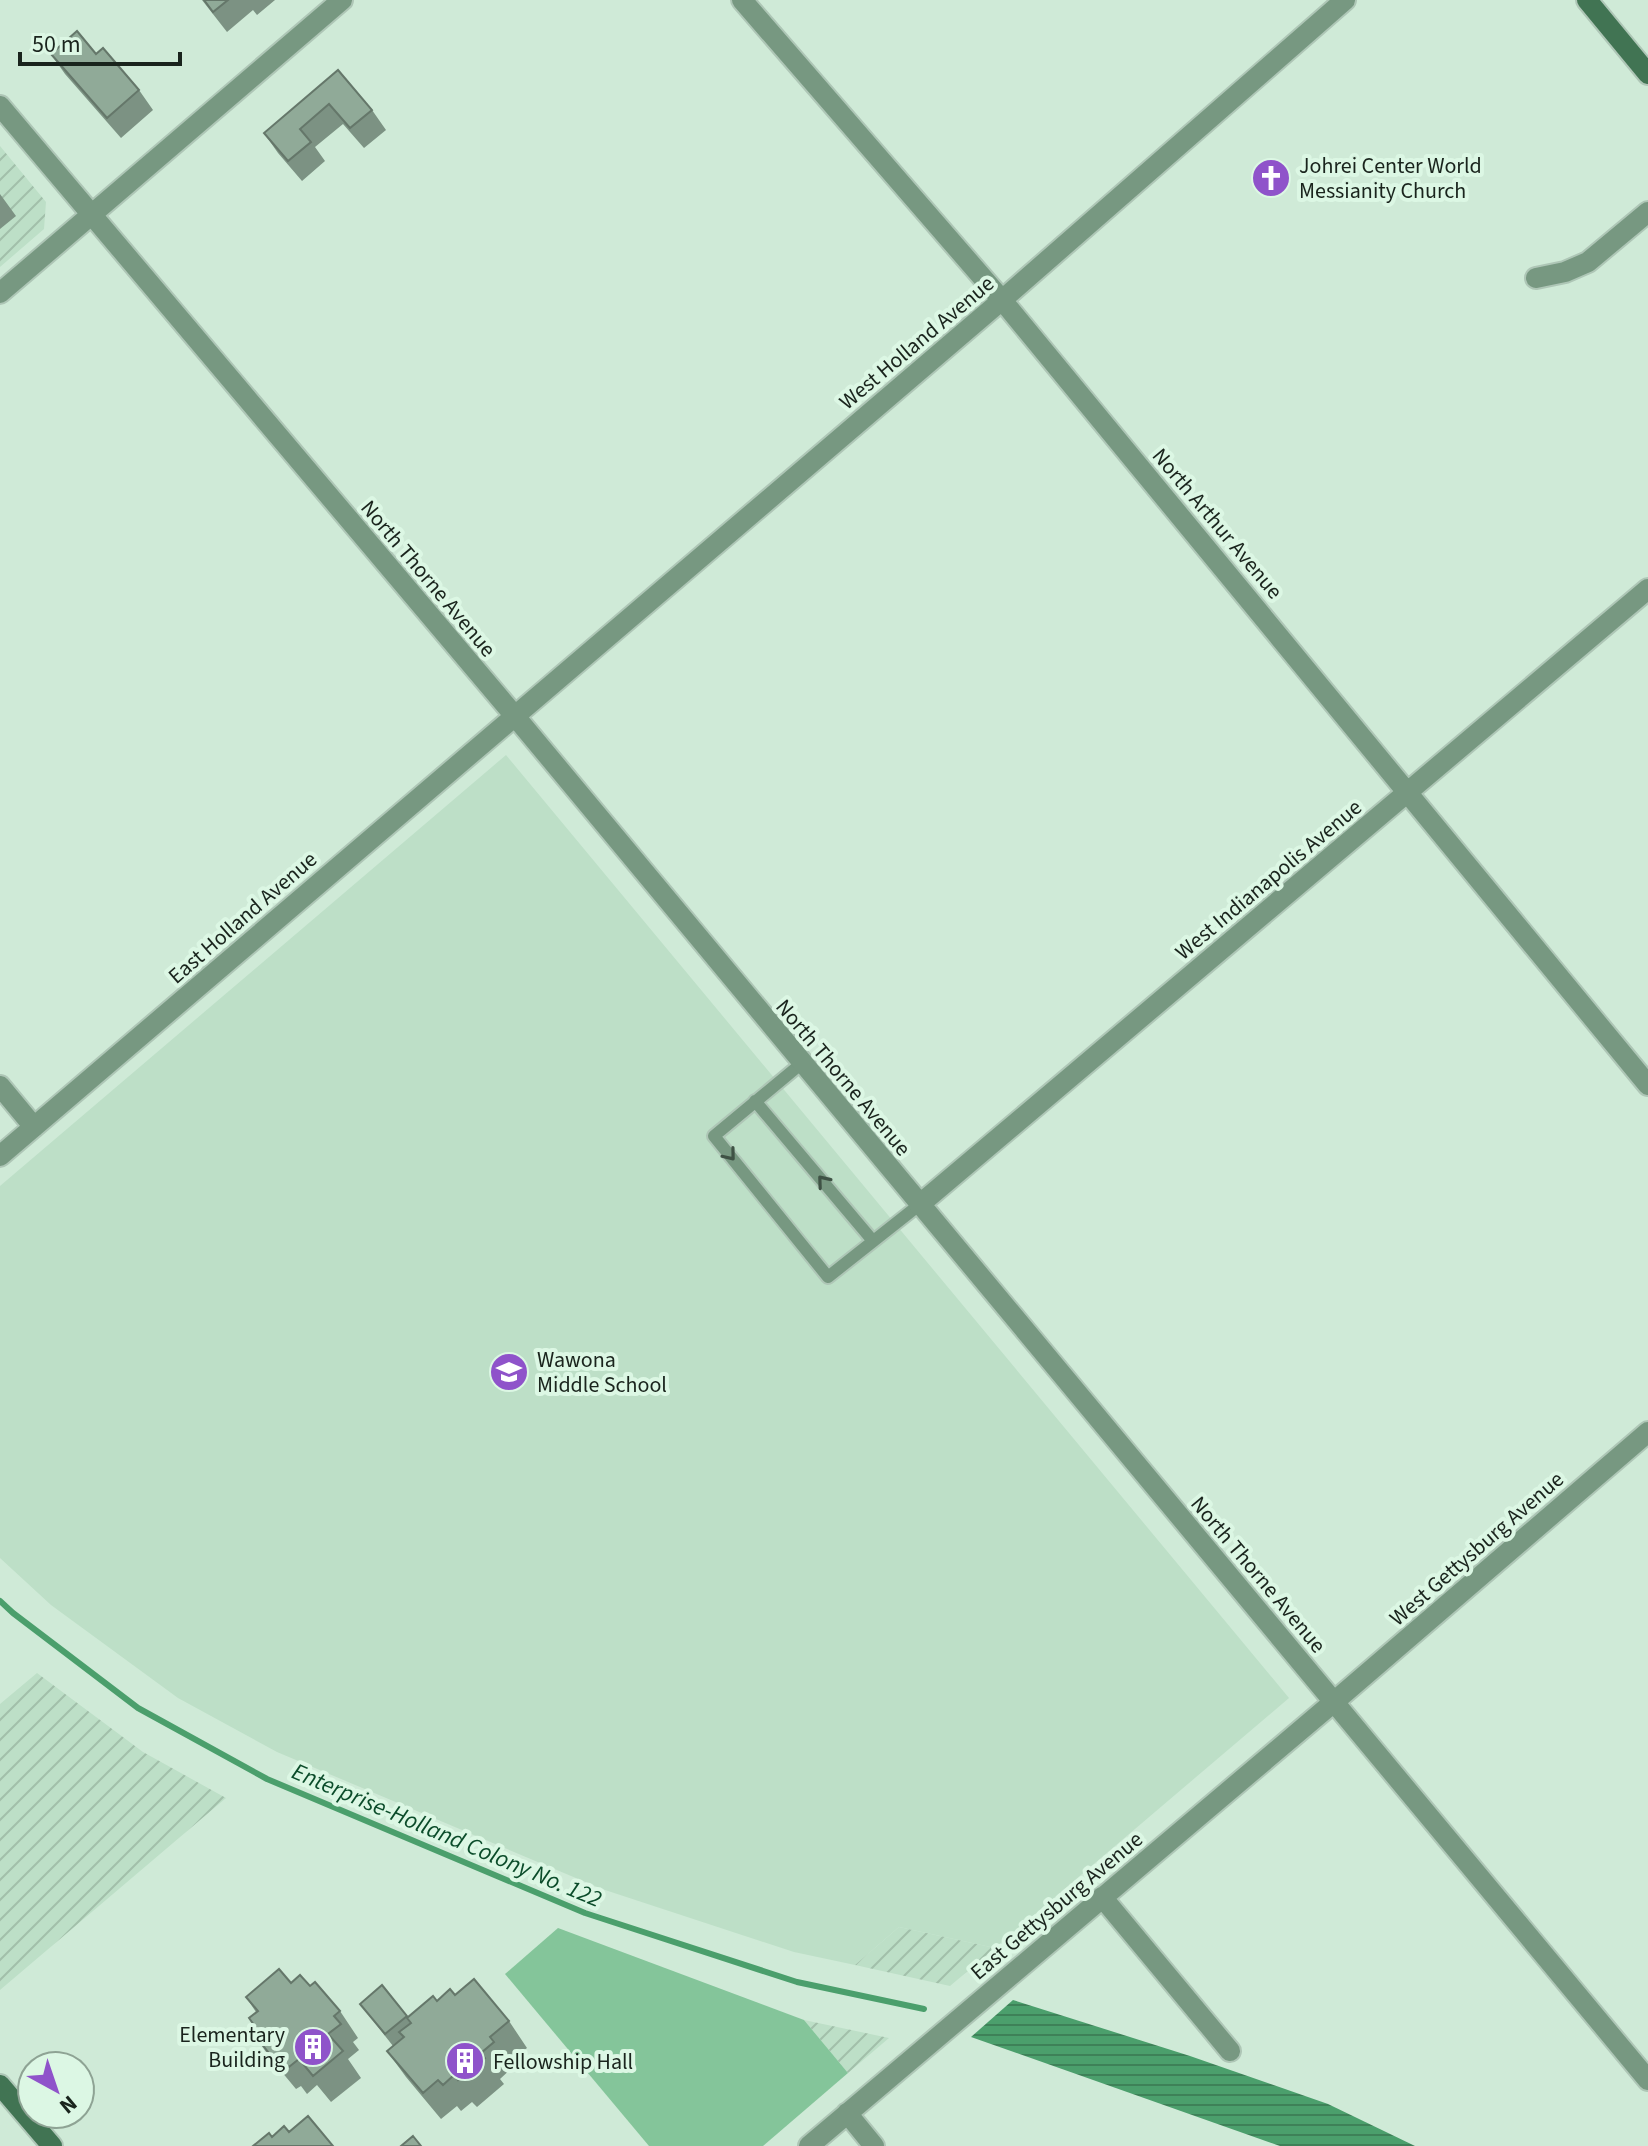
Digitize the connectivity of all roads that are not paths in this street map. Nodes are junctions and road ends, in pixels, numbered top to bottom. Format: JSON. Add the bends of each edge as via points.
{"nodes":[{"id":1,"x":342,"y":0,"type":"edge"},
{"id":2,"x":742,"y":0,"type":"edge"},
{"id":3,"x":1345,"y":0,"type":"edge"},
{"id":4,"x":1587,"y":0,"type":"edge"},
{"id":5,"x":1648,"y":74,"type":"edge"},
{"id":6,"x":0,"y":106,"type":"edge"},
{"id":7,"x":1648,"y":212,"type":"edge"},
{"id":8,"x":90,"y":216,"type":"junction"},
{"id":9,"x":1536,"y":278,"type":"dead end"},
{"id":10,"x":0,"y":293,"type":"edge"},
{"id":11,"x":1002,"y":300,"type":"junction"},
{"id":12,"x":1648,"y":589,"type":"edge"},
{"id":13,"x":514,"y":715,"type":"junction"},
{"id":14,"x":1408,"y":791,"type":"junction"},
{"id":15,"x":802,"y":1063,"type":"junction"},
{"id":16,"x":1648,"y":1085,"type":"edge"},
{"id":17,"x":0,"y":1086,"type":"edge"},
{"id":18,"x":755,"y":1101,"type":"junction"},
{"id":19,"x":34,"y":1127,"type":"junction"},
{"id":20,"x":0,"y":1156,"type":"edge"},
{"id":21,"x":919,"y":1205,"type":"junction"},
{"id":22,"x":873,"y":1241,"type":"junction"},
{"id":23,"x":1648,"y":1432,"type":"edge"},
{"id":24,"x":1335,"y":1701,"type":"junction"},
{"id":25,"x":1102,"y":1897,"type":"junction"},
{"id":26,"x":1230,"y":2051,"type":"dead end"},
{"id":27,"x":1648,"y":2080,"type":"edge"},
{"id":28,"x":0,"y":2085,"type":"edge"},
{"id":29,"x":847,"y":2113,"type":"junction"},
{"id":30,"x":52,"y":2146,"type":"edge"},
{"id":31,"x":809,"y":2146,"type":"edge"},
{"id":32,"x":874,"y":2146,"type":"edge"}],
"edges":[{"from":1,"to":8,"type":"street"},
{"from":2,"to":11,"type":"street","name":"North Arthur Avenue"},
{"from":3,"to":11,"type":"street","name":"West Holland Avenue"},
{"from":4,"to":5,"type":"street"},
{"from":6,"to":8,"type":"street","name":"North Thorne Avenue"},
{"from":7,"to":9,"type":"street","via":[[1588,262]]},
{"from":8,"to":10,"type":"street"},
{"from":8,"to":13,"type":"street","name":"North Thorne Avenue"},
{"from":11,"to":13,"type":"street","name":"West Holland Avenue"},
{"from":11,"to":14,"type":"street","name":"North Arthur Avenue"},
{"from":12,"to":14,"type":"street","name":"West Indianapolis Avenue"},
{"from":13,"to":15,"type":"street","name":"North Thorne Avenue"},
{"from":13,"to":19,"type":"street","name":"East Holland Avenue"},
{"from":14,"to":16,"type":"street","name":"North Arthur Avenue"},
{"from":14,"to":21,"type":"street","name":"West Indianapolis Avenue"},
{"from":15,"to":18,"type":"lane"},
{"from":15,"to":21,"type":"street","name":"North Thorne Avenue"},
{"from":17,"to":19,"type":"street"},
{"from":22,"to":18,"type":"lane","one_way":true},
{"from":18,"to":22,"type":"lane","one_way":true,"via":[[714,1136],[828,1277]]},
{"from":19,"to":20,"type":"street","name":"East Holland Avenue"},
{"from":21,"to":22,"type":"lane"},
{"from":21,"to":24,"type":"street","name":"North Thorne Avenue"},
{"from":23,"to":24,"type":"street","name":"West Gettysburg Avenue"},
{"from":24,"to":25,"type":"street","name":"East Gettysburg Avenue"},
{"from":24,"to":27,"type":"street","name":"North Thorne Avenue"},
{"from":25,"to":26,"type":"street"},
{"from":25,"to":29,"type":"street","name":"East Gettysburg Avenue"},
{"from":28,"to":30,"type":"street"},
{"from":29,"to":31,"type":"street","name":"East Gettysburg Avenue"},
{"from":29,"to":32,"type":"street"}]}
